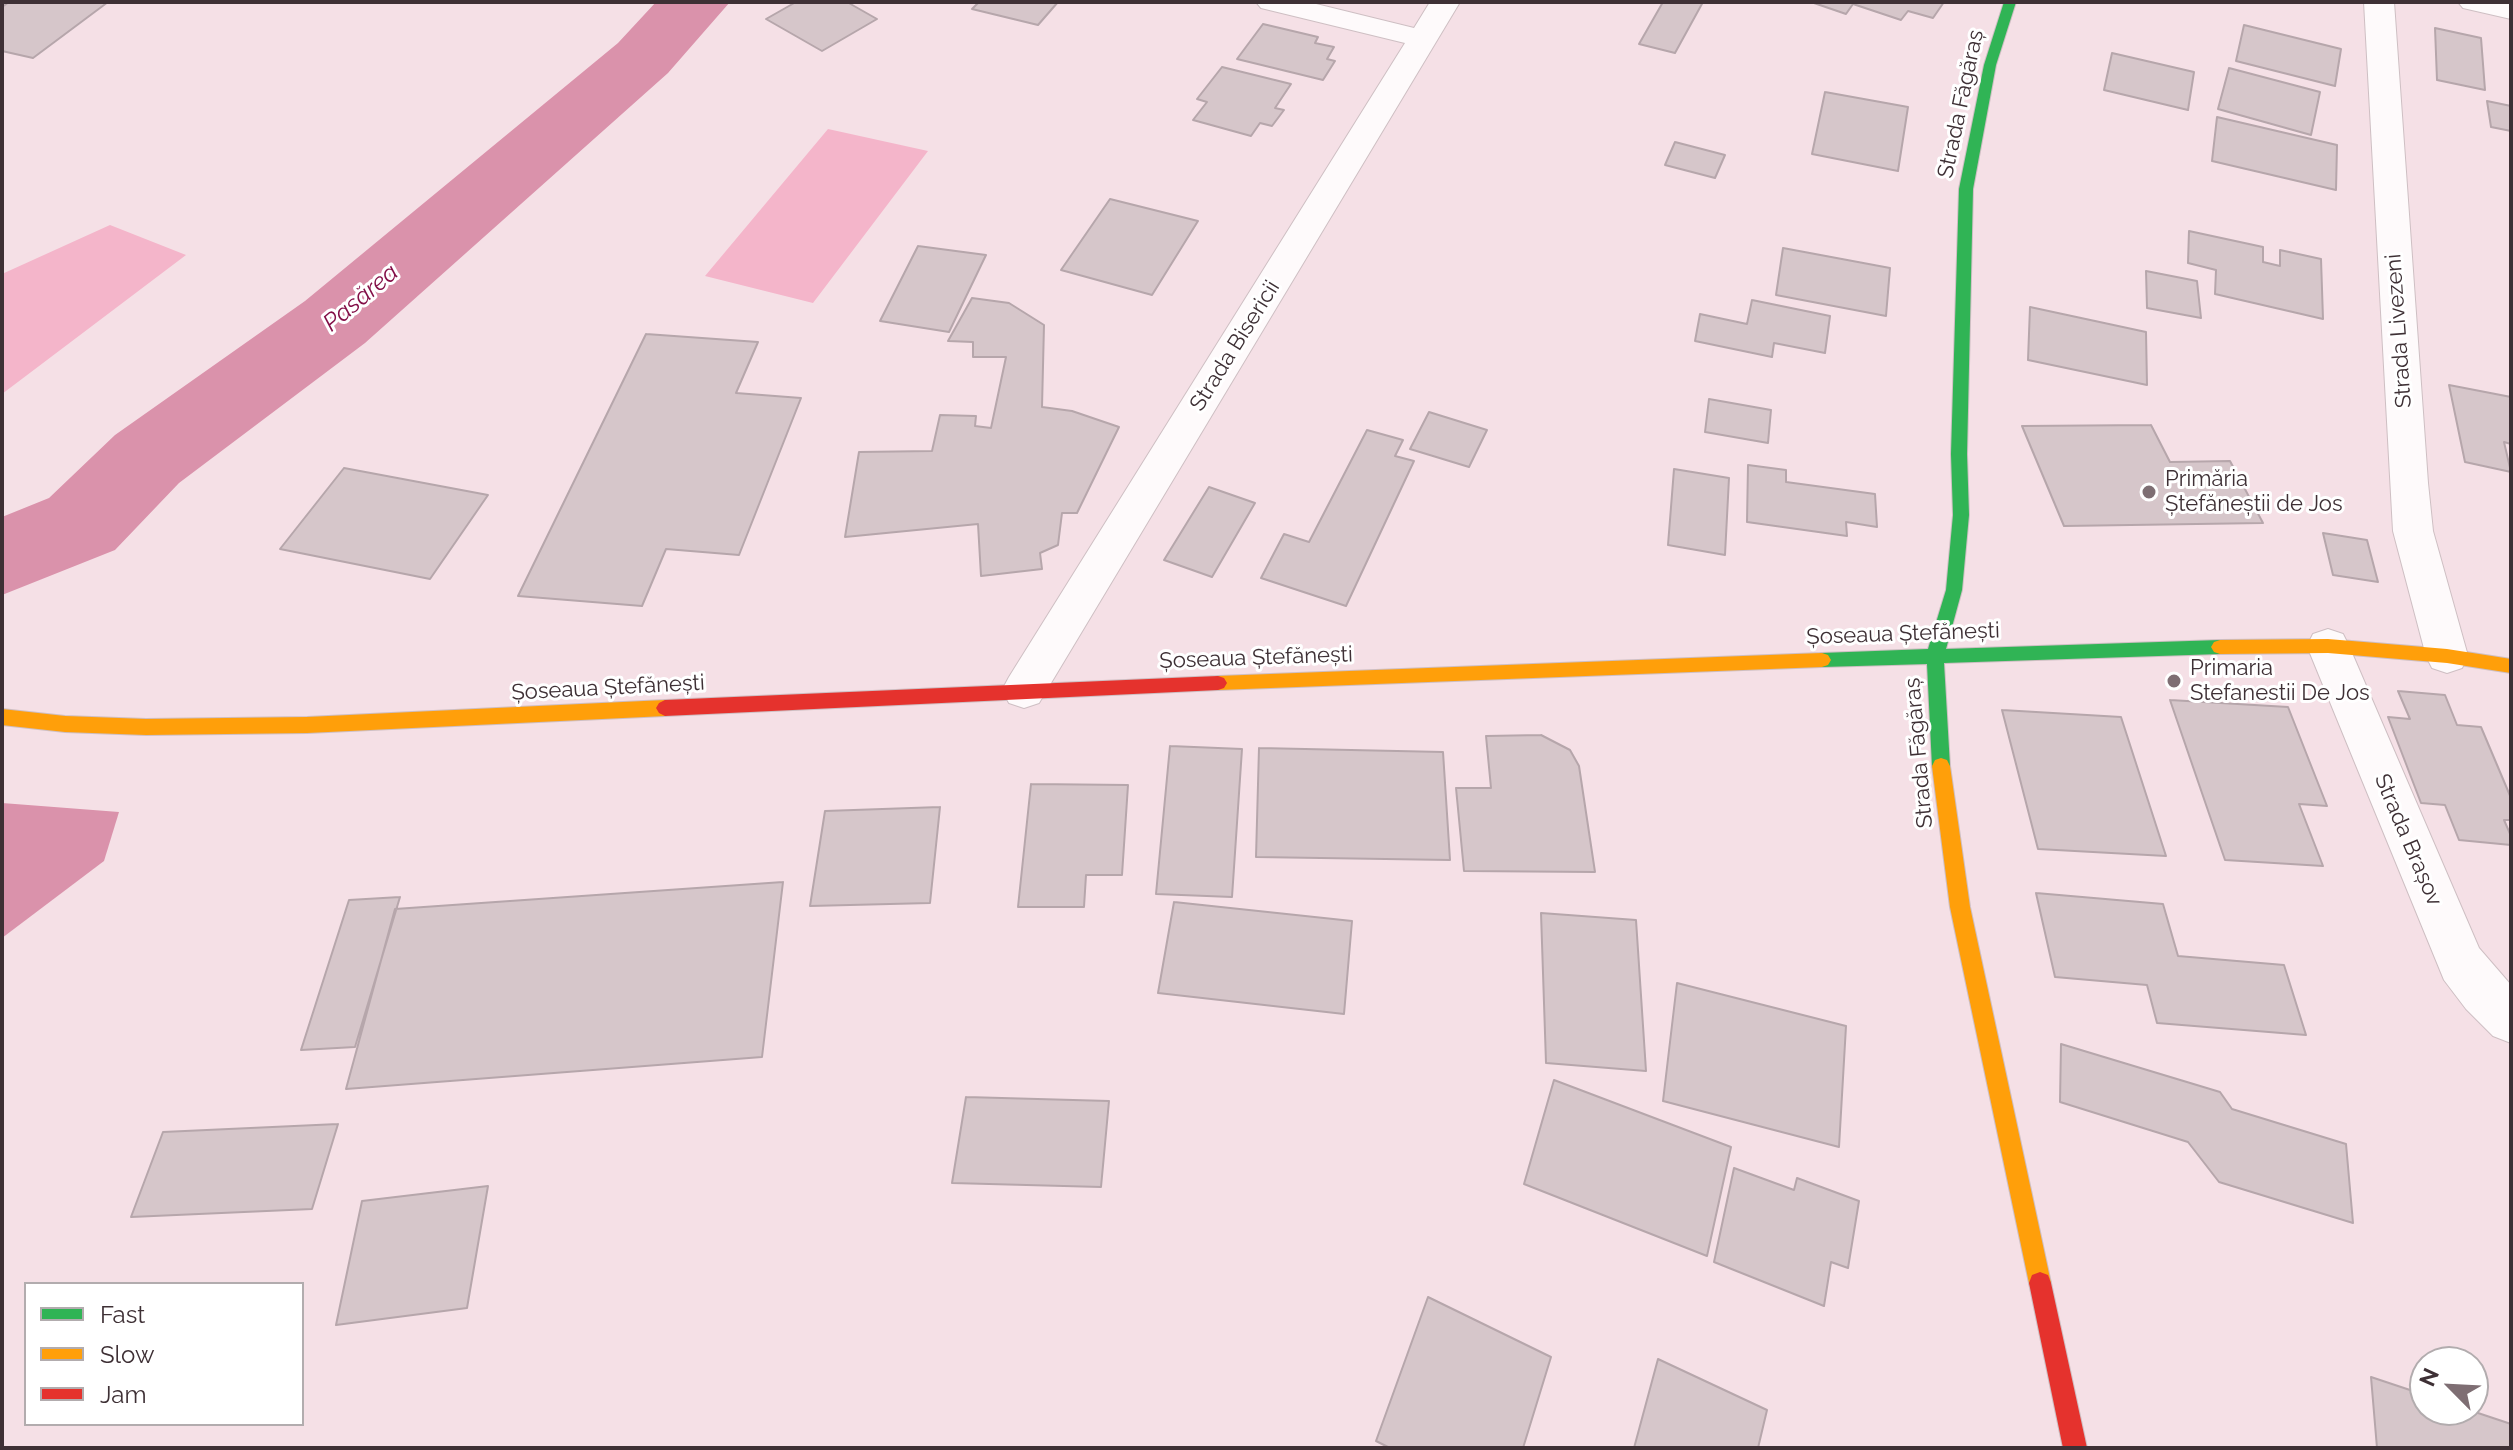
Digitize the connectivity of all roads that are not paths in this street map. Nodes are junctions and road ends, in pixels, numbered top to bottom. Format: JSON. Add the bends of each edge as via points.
{"nodes":[{"id":1,"x":1271,"y":2,"type":"edge"},
{"id":2,"x":1445,"y":2,"type":"edge"},
{"id":3,"x":2010,"y":2,"type":"edge"},
{"id":4,"x":2379,"y":2,"type":"edge"},
{"id":5,"x":2473,"y":2,"type":"edge"},
{"id":6,"x":2511,"y":10,"type":"edge"},
{"id":7,"x":1424,"y":39,"type":"junction"},
{"id":8,"x":2328,"y":646,"type":"junction"},
{"id":9,"x":2447,"y":656,"type":"junction"},
{"id":10,"x":1935,"y":657,"type":"junction"},
{"id":11,"x":2511,"y":666,"type":"edge"},
{"id":12,"x":1024,"y":690,"type":"junction"},
{"id":13,"x":2,"y":717,"type":"edge"},
{"id":14,"x":2511,"y":1019,"type":"edge"},
{"id":15,"x":2075,"y":1448,"type":"edge"}],
"edges":[{"from":1,"to":7,"type":"street"},
{"from":2,"to":7,"type":"street","name":"Strada Bisericii"},
{"from":3,"to":10,"type":"main road","name":"Strada Făgăraș","via":[[1990,65],[1966,189],[1961,515],[1954,590]]},
{"from":4,"to":9,"type":"street","name":"Strada Livezeni","via":[[2411,507]]},
{"from":5,"to":6,"type":"street"},
{"from":7,"to":12,"type":"street","name":"Strada Bisericii"},
{"from":8,"to":9,"type":"main road","name":"Șoseaua Ștefănești"},
{"from":8,"to":10,"type":"main road","name":"Șoseaua Ștefănești"},
{"from":8,"to":14,"type":"street","name":"Strada Brașov","via":[[2461,964]]},
{"from":9,"to":11,"type":"main road","name":"Șoseaua Ștefănești"},
{"from":10,"to":12,"type":"main road","name":"Șoseaua Ștefănești"},
{"from":10,"to":15,"type":"main road","name":"Strada Făgăraș","via":[[1939,754],[1960,907]]},
{"from":12,"to":13,"type":"main road","name":"Șoseaua Ștefănești","via":[[307,725],[146,727]]}]}
